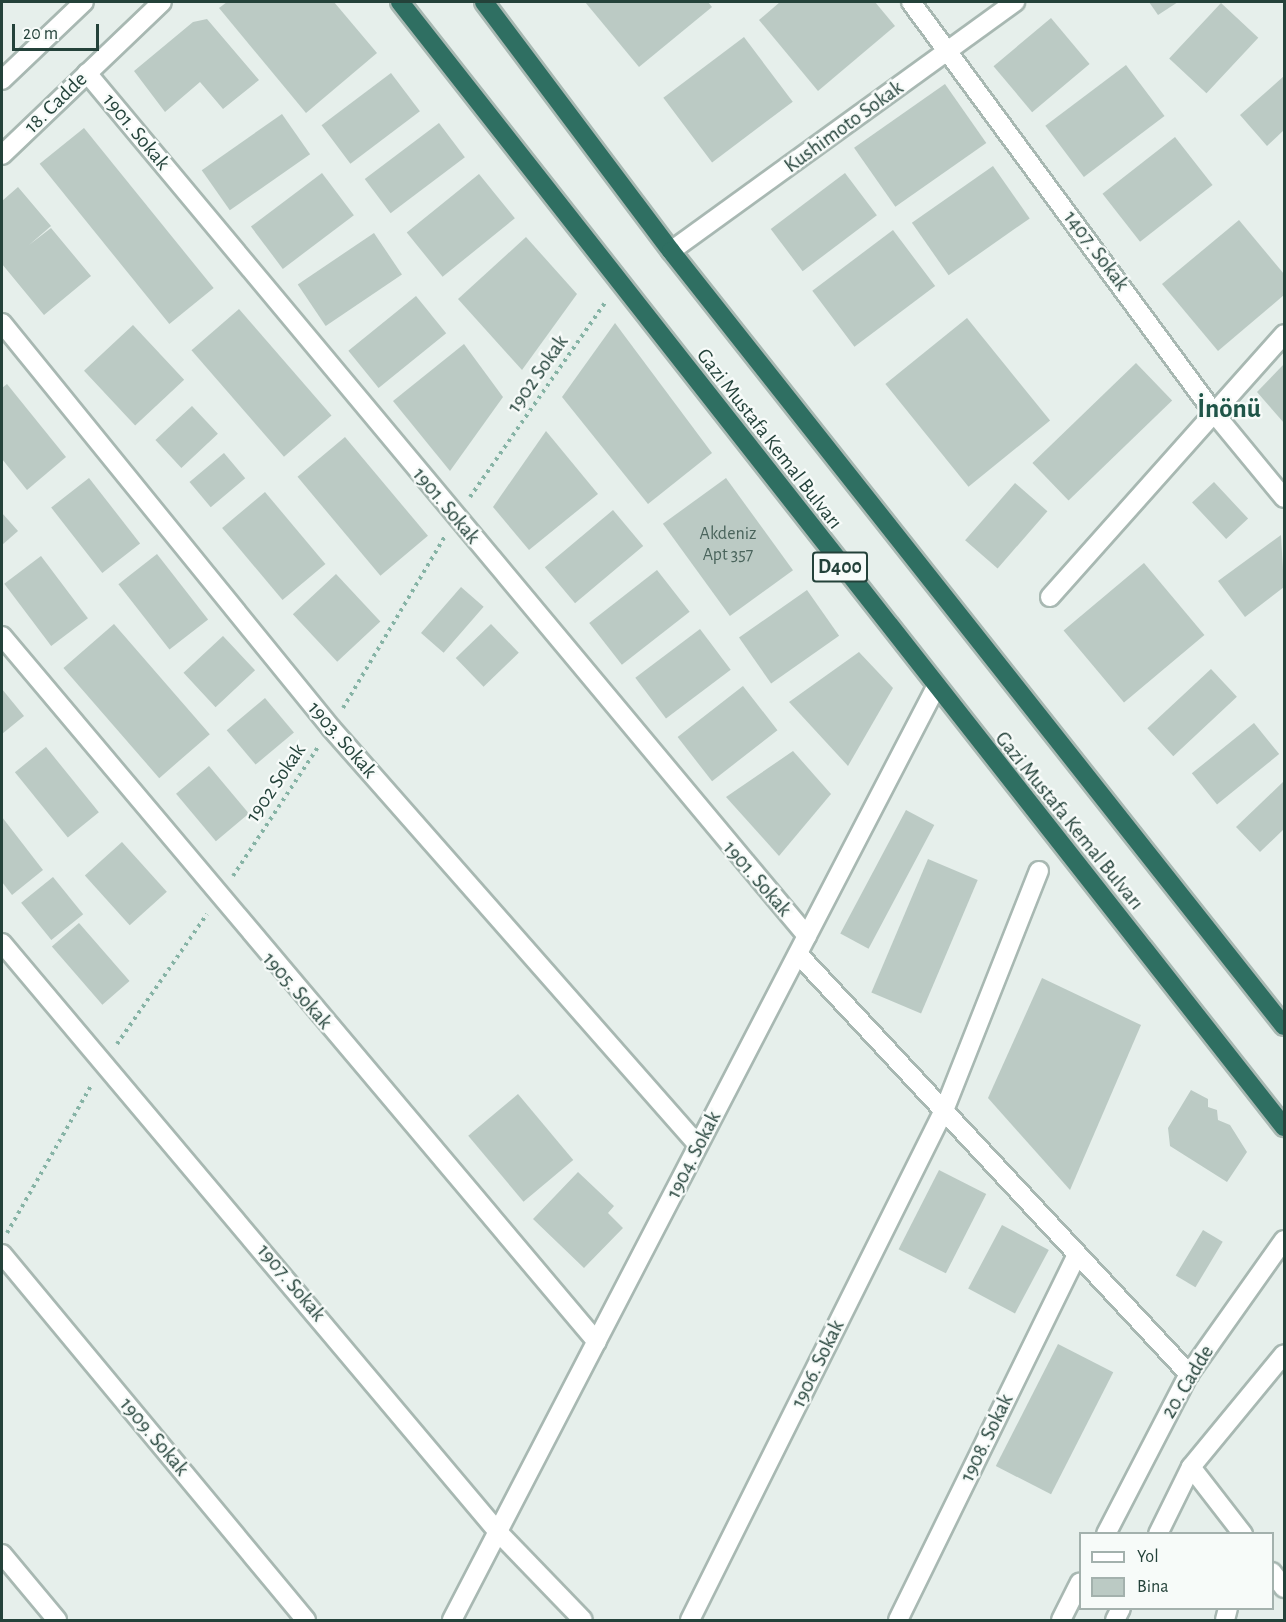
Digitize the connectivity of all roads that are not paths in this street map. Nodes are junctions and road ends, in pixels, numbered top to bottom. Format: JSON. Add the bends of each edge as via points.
{"nodes":[{"id":1,"x":84,"y":2,"type":"edge"},
{"id":2,"x":162,"y":2,"type":"edge"},
{"id":3,"x":400,"y":2,"type":"edge"},
{"id":4,"x":484,"y":2,"type":"edge"},
{"id":5,"x":911,"y":2,"type":"edge"},
{"id":6,"x":1015,"y":2,"type":"edge"},
{"id":7,"x":949,"y":51,"type":"junction"},
{"id":8,"x":87,"y":73,"type":"junction"},
{"id":9,"x":2,"y":80,"type":"edge"},
{"id":10,"x":2,"y":154,"type":"edge"},
{"id":11,"x":671,"y":251,"type":"junction"},
{"id":12,"x":2,"y":323,"type":"edge"},
{"id":13,"x":1284,"y":334,"type":"edge"},
{"id":14,"x":1214,"y":413,"type":"junction"},
{"id":15,"x":1284,"y":498,"type":"edge"},
{"id":16,"x":1050,"y":597,"type":"dead end"},
{"id":17,"x":2,"y":636,"type":"edge"},
{"id":18,"x":935,"y":689,"type":"junction"},
{"id":19,"x":1039,"y":872,"type":"dead end"},
{"id":20,"x":807,"y":936,"type":"junction"},
{"id":21,"x":2,"y":943,"type":"edge"},
{"id":22,"x":798,"y":954,"type":"junction"},
{"id":23,"x":1284,"y":1026,"type":"edge"},
{"id":24,"x":945,"y":1108,"type":"junction"},
{"id":25,"x":1284,"y":1127,"type":"edge"},
{"id":26,"x":698,"y":1145,"type":"junction"},
{"id":27,"x":1284,"y":1240,"type":"edge"},
{"id":28,"x":2,"y":1254,"type":"edge"},
{"id":29,"x":1077,"y":1255,"type":"junction"},
{"id":30,"x":597,"y":1342,"type":"junction"},
{"id":31,"x":1284,"y":1354,"type":"edge"},
{"id":32,"x":1189,"y":1374,"type":"junction"},
{"id":33,"x":1191,"y":1467,"type":"junction"},
{"id":34,"x":498,"y":1532,"type":"junction"},
{"id":35,"x":1107,"y":1532,"type":"edge"},
{"id":36,"x":1158,"y":1532,"type":"edge"},
{"id":37,"x":1242,"y":1532,"type":"edge"},
{"id":38,"x":2,"y":1554,"type":"edge"},
{"id":39,"x":1274,"y":1575,"type":"edge"},
{"id":40,"x":1079,"y":1584,"type":"edge"},
{"id":41,"x":1284,"y":1588,"type":"edge"},
{"id":42,"x":57,"y":1620,"type":"edge"},
{"id":43,"x":306,"y":1620,"type":"edge"},
{"id":44,"x":452,"y":1620,"type":"edge"},
{"id":45,"x":582,"y":1620,"type":"edge"},
{"id":46,"x":690,"y":1620,"type":"edge"},
{"id":47,"x":898,"y":1620,"type":"edge"},
{"id":48,"x":1061,"y":1620,"type":"edge"}],
"edges":[{"from":1,"to":9,"type":"street"},
{"from":2,"to":8,"type":"street","name":"18. Cadde"},
{"from":3,"to":18,"type":"highway","name":"Gazi Mustafa Kemal Bulvarı","number":"D400"},
{"from":4,"to":11,"type":"highway","name":"Gazi Mustafa Kemal Bulvarı","number":"D400"},
{"from":5,"to":7,"type":"street","name":"1407. Sokak"},
{"from":6,"to":7,"type":"street","name":"Kushimoto Sokak"},
{"from":7,"to":11,"type":"street","name":"Kushimoto Sokak"},
{"from":7,"to":14,"type":"street","name":"1407. Sokak"},
{"from":8,"to":10,"type":"street","name":"18. Cadde"},
{"from":8,"to":20,"type":"street","name":"1901. Sokak"},
{"from":11,"to":23,"type":"highway","name":"Gazi Mustafa Kemal Bulvarı","number":"D400"},
{"from":12,"to":26,"type":"street","name":"1903. Sokak","via":[[331,728]]},
{"from":13,"to":14,"type":"street"},
{"from":14,"to":15,"type":"street","name":"1407. Sokak"},
{"from":14,"to":16,"type":"street"},
{"from":17,"to":30,"type":"street","name":"1905. Sokak","via":[[218,898]]},
{"from":18,"to":20,"type":"street","name":"1904. Sokak"},
{"from":18,"to":25,"type":"highway","name":"Gazi Mustafa Kemal Bulvarı","number":"D400"},
{"from":19,"to":24,"type":"street","name":"1906. Sokak"},
{"from":20,"to":22,"type":"street","name":"1904. Sokak"},
{"from":21,"to":34,"type":"street","name":"1907. Sokak"},
{"from":22,"to":24,"type":"street"},
{"from":22,"to":26,"type":"street","name":"1904. Sokak"},
{"from":24,"to":29,"type":"street"},
{"from":24,"to":46,"type":"street","name":"1906. Sokak"},
{"from":26,"to":30,"type":"street","name":"1904. Sokak"},
{"from":27,"to":32,"type":"street","name":"20. Cadde"},
{"from":28,"to":43,"type":"street","name":"1909. Sokak"},
{"from":29,"to":32,"type":"street"},
{"from":29,"to":47,"type":"street","name":"1908. Sokak"},
{"from":30,"to":34,"type":"street","name":"1904. Sokak"},
{"from":31,"to":33,"type":"street"},
{"from":32,"to":35,"type":"street","name":"20. Cadde"},
{"from":33,"to":36,"type":"street"},
{"from":33,"to":37,"type":"street"},
{"from":34,"to":44,"type":"street","name":"1904. Sokak"},
{"from":34,"to":45,"type":"street","name":"1907. Sokak"},
{"from":38,"to":42,"type":"street"},
{"from":39,"to":41,"type":"street"},
{"from":40,"to":48,"type":"street"}]}
